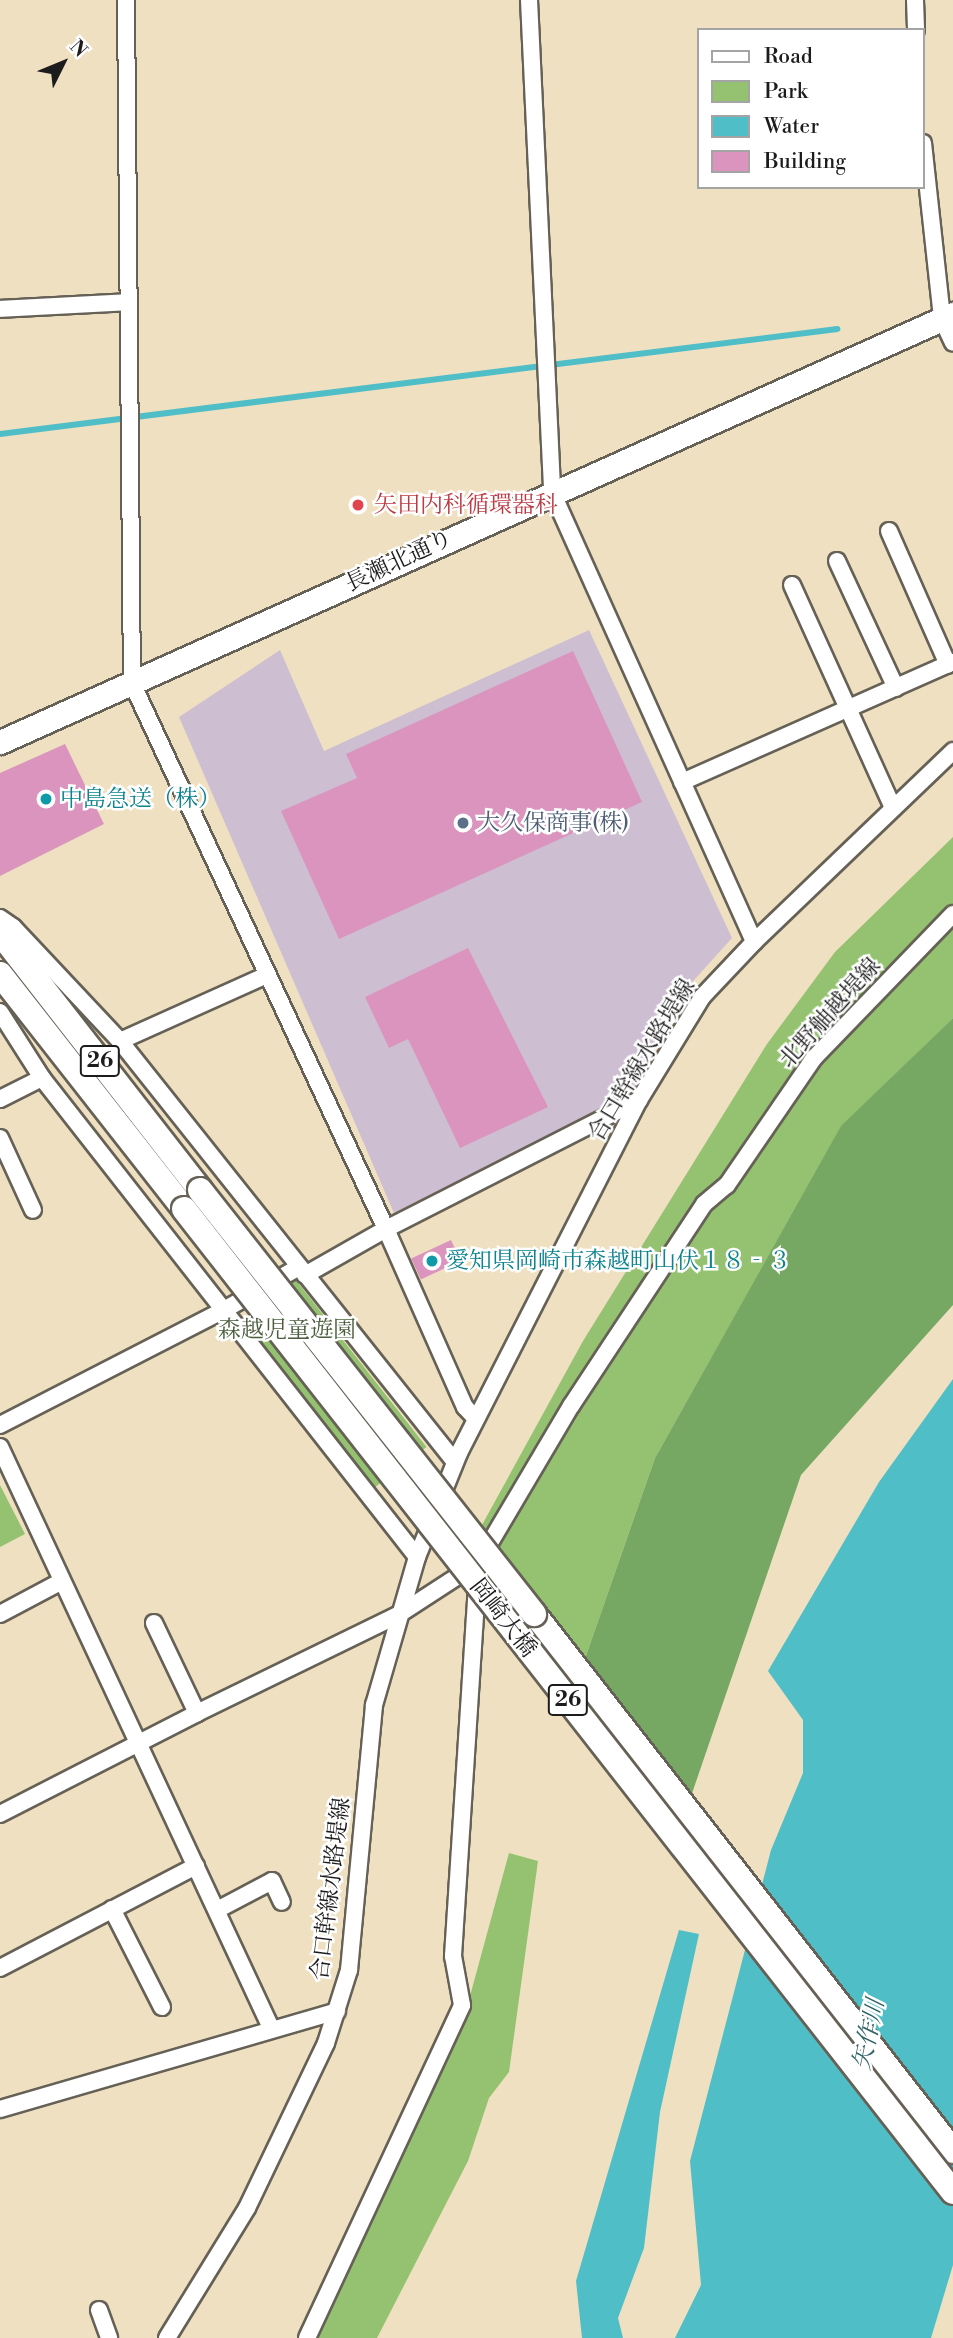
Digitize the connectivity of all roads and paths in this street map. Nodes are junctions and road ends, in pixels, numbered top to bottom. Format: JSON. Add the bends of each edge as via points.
{"nodes":[{"id":1,"x":126,"y":0,"type":"edge"},
{"id":2,"x":529,"y":0,"type":"edge"},
{"id":3,"x":915,"y":0,"type":"edge"},
{"id":4,"x":916,"y":28,"type":"edge"},
{"id":5,"x":925,"y":157,"type":"edge"},
{"id":6,"x":128,"y":302,"type":"junction"},
{"id":7,"x":0,"y":309,"type":"edge"},
{"id":8,"x":948,"y":316,"type":"edge"},
{"id":9,"x":953,"y":343,"type":"edge"},
{"id":10,"x":552,"y":492,"type":"junction"},
{"id":11,"x":888,"y":531,"type":"dead end"},
{"id":12,"x":837,"y":561,"type":"dead end"},
{"id":13,"x":792,"y":585,"type":"dead end"},
{"id":14,"x":951,"y":663,"type":"edge"},
{"id":15,"x":132,"y":683,"type":"junction"},
{"id":16,"x":896,"y":688,"type":"junction"},
{"id":17,"x":848,"y":709,"type":"junction"},
{"id":18,"x":0,"y":742,"type":"edge"},
{"id":19,"x":953,"y":751,"type":"edge"},
{"id":20,"x":682,"y":782,"type":"junction"},
{"id":21,"x":893,"y":808,"type":"junction"},
{"id":22,"x":953,"y":914,"type":"edge"},
{"id":23,"x":0,"y":918,"type":"edge"},
{"id":24,"x":0,"y":933,"type":"edge"},
{"id":25,"x":754,"y":942,"type":"junction"},
{"id":26,"x":0,"y":974,"type":"edge"},
{"id":27,"x":267,"y":975,"type":"junction"},
{"id":28,"x":0,"y":1012,"type":"edge"},
{"id":29,"x":120,"y":1041,"type":"junction"},
{"id":30,"x":43,"y":1078,"type":"junction"},
{"id":31,"x":0,"y":1099,"type":"edge"},
{"id":32,"x":639,"y":1100,"type":"junction"},
{"id":33,"x":0,"y":1138,"type":"edge"},
{"id":34,"x":33,"y":1210,"type":"dead end"},
{"id":35,"x":386,"y":1229,"type":"junction"},
{"id":36,"x":302,"y":1271,"type":"junction"},
{"id":37,"x":223,"y":1310,"type":"junction"},
{"id":38,"x":476,"y":1419,"type":"junction"},
{"id":39,"x":0,"y":1426,"type":"edge"},
{"id":40,"x":0,"y":1447,"type":"edge"},
{"id":41,"x":455,"y":1462,"type":"junction"},
{"id":42,"x":417,"y":1557,"type":"junction"},
{"id":43,"x":478,"y":1563,"type":"junction"},
{"id":44,"x":62,"y":1581,"type":"junction"},
{"id":45,"x":0,"y":1614,"type":"edge"},
{"id":46,"x":398,"y":1615,"type":"junction"},
{"id":47,"x":154,"y":1623,"type":"dead end"},
{"id":48,"x":197,"y":1713,"type":"junction"},
{"id":49,"x":139,"y":1741,"type":"junction"},
{"id":50,"x":0,"y":1814,"type":"edge"},
{"id":51,"x":196,"y":1866,"type":"junction"},
{"id":52,"x":282,"y":1902,"type":"dead end"},
{"id":53,"x":112,"y":1909,"type":"junction"},
{"id":54,"x":217,"y":1910,"type":"junction"},
{"id":55,"x":0,"y":1968,"type":"edge"},
{"id":56,"x":162,"y":2007,"type":"dead end"},
{"id":57,"x":337,"y":2011,"type":"junction"},
{"id":58,"x":271,"y":2028,"type":"junction"},
{"id":59,"x":0,"y":2109,"type":"edge"},
{"id":60,"x":953,"y":2151,"type":"edge"},
{"id":61,"x":953,"y":2192,"type":"edge"},
{"id":62,"x":99,"y":2310,"type":"dead end"},
{"id":63,"x":109,"y":2338,"type":"edge"},
{"id":64,"x":167,"y":2338,"type":"edge"},
{"id":65,"x":307,"y":2338,"type":"edge"}],
"edges":[{"from":1,"to":6,"type":"street"},
{"from":2,"to":10,"type":"street"},
{"from":3,"to":4,"type":"street"},
{"from":5,"to":8,"type":"street"},
{"from":6,"to":7,"type":"street"},
{"from":6,"to":15,"type":"street"},
{"from":8,"to":9,"type":"street"},
{"from":8,"to":10,"type":"street","name":"長瀬北通り"},
{"from":10,"to":15,"type":"street","name":"長瀬北通り"},
{"from":10,"to":20,"type":"street"},
{"from":11,"to":14,"type":"street"},
{"from":12,"to":16,"type":"street"},
{"from":13,"to":17,"type":"street"},
{"from":14,"to":16,"type":"street"},
{"from":15,"to":18,"type":"street","name":"長瀬北通り"},
{"from":15,"to":27,"type":"street"},
{"from":16,"to":17,"type":"street"},
{"from":17,"to":20,"type":"street"},
{"from":17,"to":21,"type":"street"},
{"from":19,"to":21,"type":"street","name":"合口幹線水路堤線"},
{"from":20,"to":25,"type":"street"},
{"from":21,"to":25,"type":"street","name":"合口幹線水路堤線"},
{"from":22,"to":43,"type":"street","name":"北野舳越堤線","via":[[814,1058],[727,1185],[704,1204],[571,1406]]},
{"from":23,"to":29,"type":"street"},
{"from":24,"to":60,"type":"main road","name":"岡崎大橋","number":"26","bridge":true},
{"from":25,"to":32,"type":"street","name":"合口幹線水路堤線","via":[[702,997]]},
{"from":26,"to":61,"type":"main road","name":"岡崎大橋","number":"26","bridge":true},
{"from":27,"to":29,"type":"street"},
{"from":27,"to":35,"type":"street"},
{"from":28,"to":30,"type":"street"},
{"from":29,"to":36,"type":"street"},
{"from":30,"to":31,"type":"street"},
{"from":30,"to":37,"type":"street"},
{"from":32,"to":35,"type":"street"},
{"from":32,"to":38,"type":"street","name":"合口幹線水路堤線"},
{"from":33,"to":34,"type":"street"},
{"from":35,"to":36,"type":"street"},
{"from":35,"to":38,"type":"street","via":[[465,1408]]},
{"from":36,"to":37,"type":"street"},
{"from":36,"to":41,"type":"street"},
{"from":37,"to":39,"type":"street"},
{"from":37,"to":42,"type":"street"},
{"from":38,"to":41,"type":"street","name":"合口幹線水路堤線"},
{"from":40,"to":44,"type":"street"},
{"from":41,"to":42,"type":"street","name":"合口幹線水路堤線"},
{"from":42,"to":46,"type":"street","name":"合口幹線水路堤線"},
{"from":43,"to":46,"type":"street"},
{"from":43,"to":65,"type":"street","via":[[453,1956],[462,2005]]},
{"from":44,"to":45,"type":"street"},
{"from":44,"to":49,"type":"street"},
{"from":46,"to":48,"type":"street"},
{"from":46,"to":57,"type":"street","name":"合口幹線水路堤線","via":[[372,1716],[349,1970]]},
{"from":47,"to":48,"type":"street"},
{"from":48,"to":49,"type":"street"},
{"from":49,"to":50,"type":"street"},
{"from":49,"to":51,"type":"street"},
{"from":51,"to":53,"type":"street"},
{"from":51,"to":54,"type":"street"},
{"from":52,"to":54,"type":"street","via":[[272,1881]]},
{"from":53,"to":55,"type":"street"},
{"from":53,"to":56,"type":"street"},
{"from":54,"to":58,"type":"street"},
{"from":57,"to":58,"type":"street"},
{"from":57,"to":64,"type":"street","name":"合口幹線水路堤線","via":[[247,2208]]},
{"from":58,"to":59,"type":"street"},
{"from":62,"to":63,"type":"street"}]}
